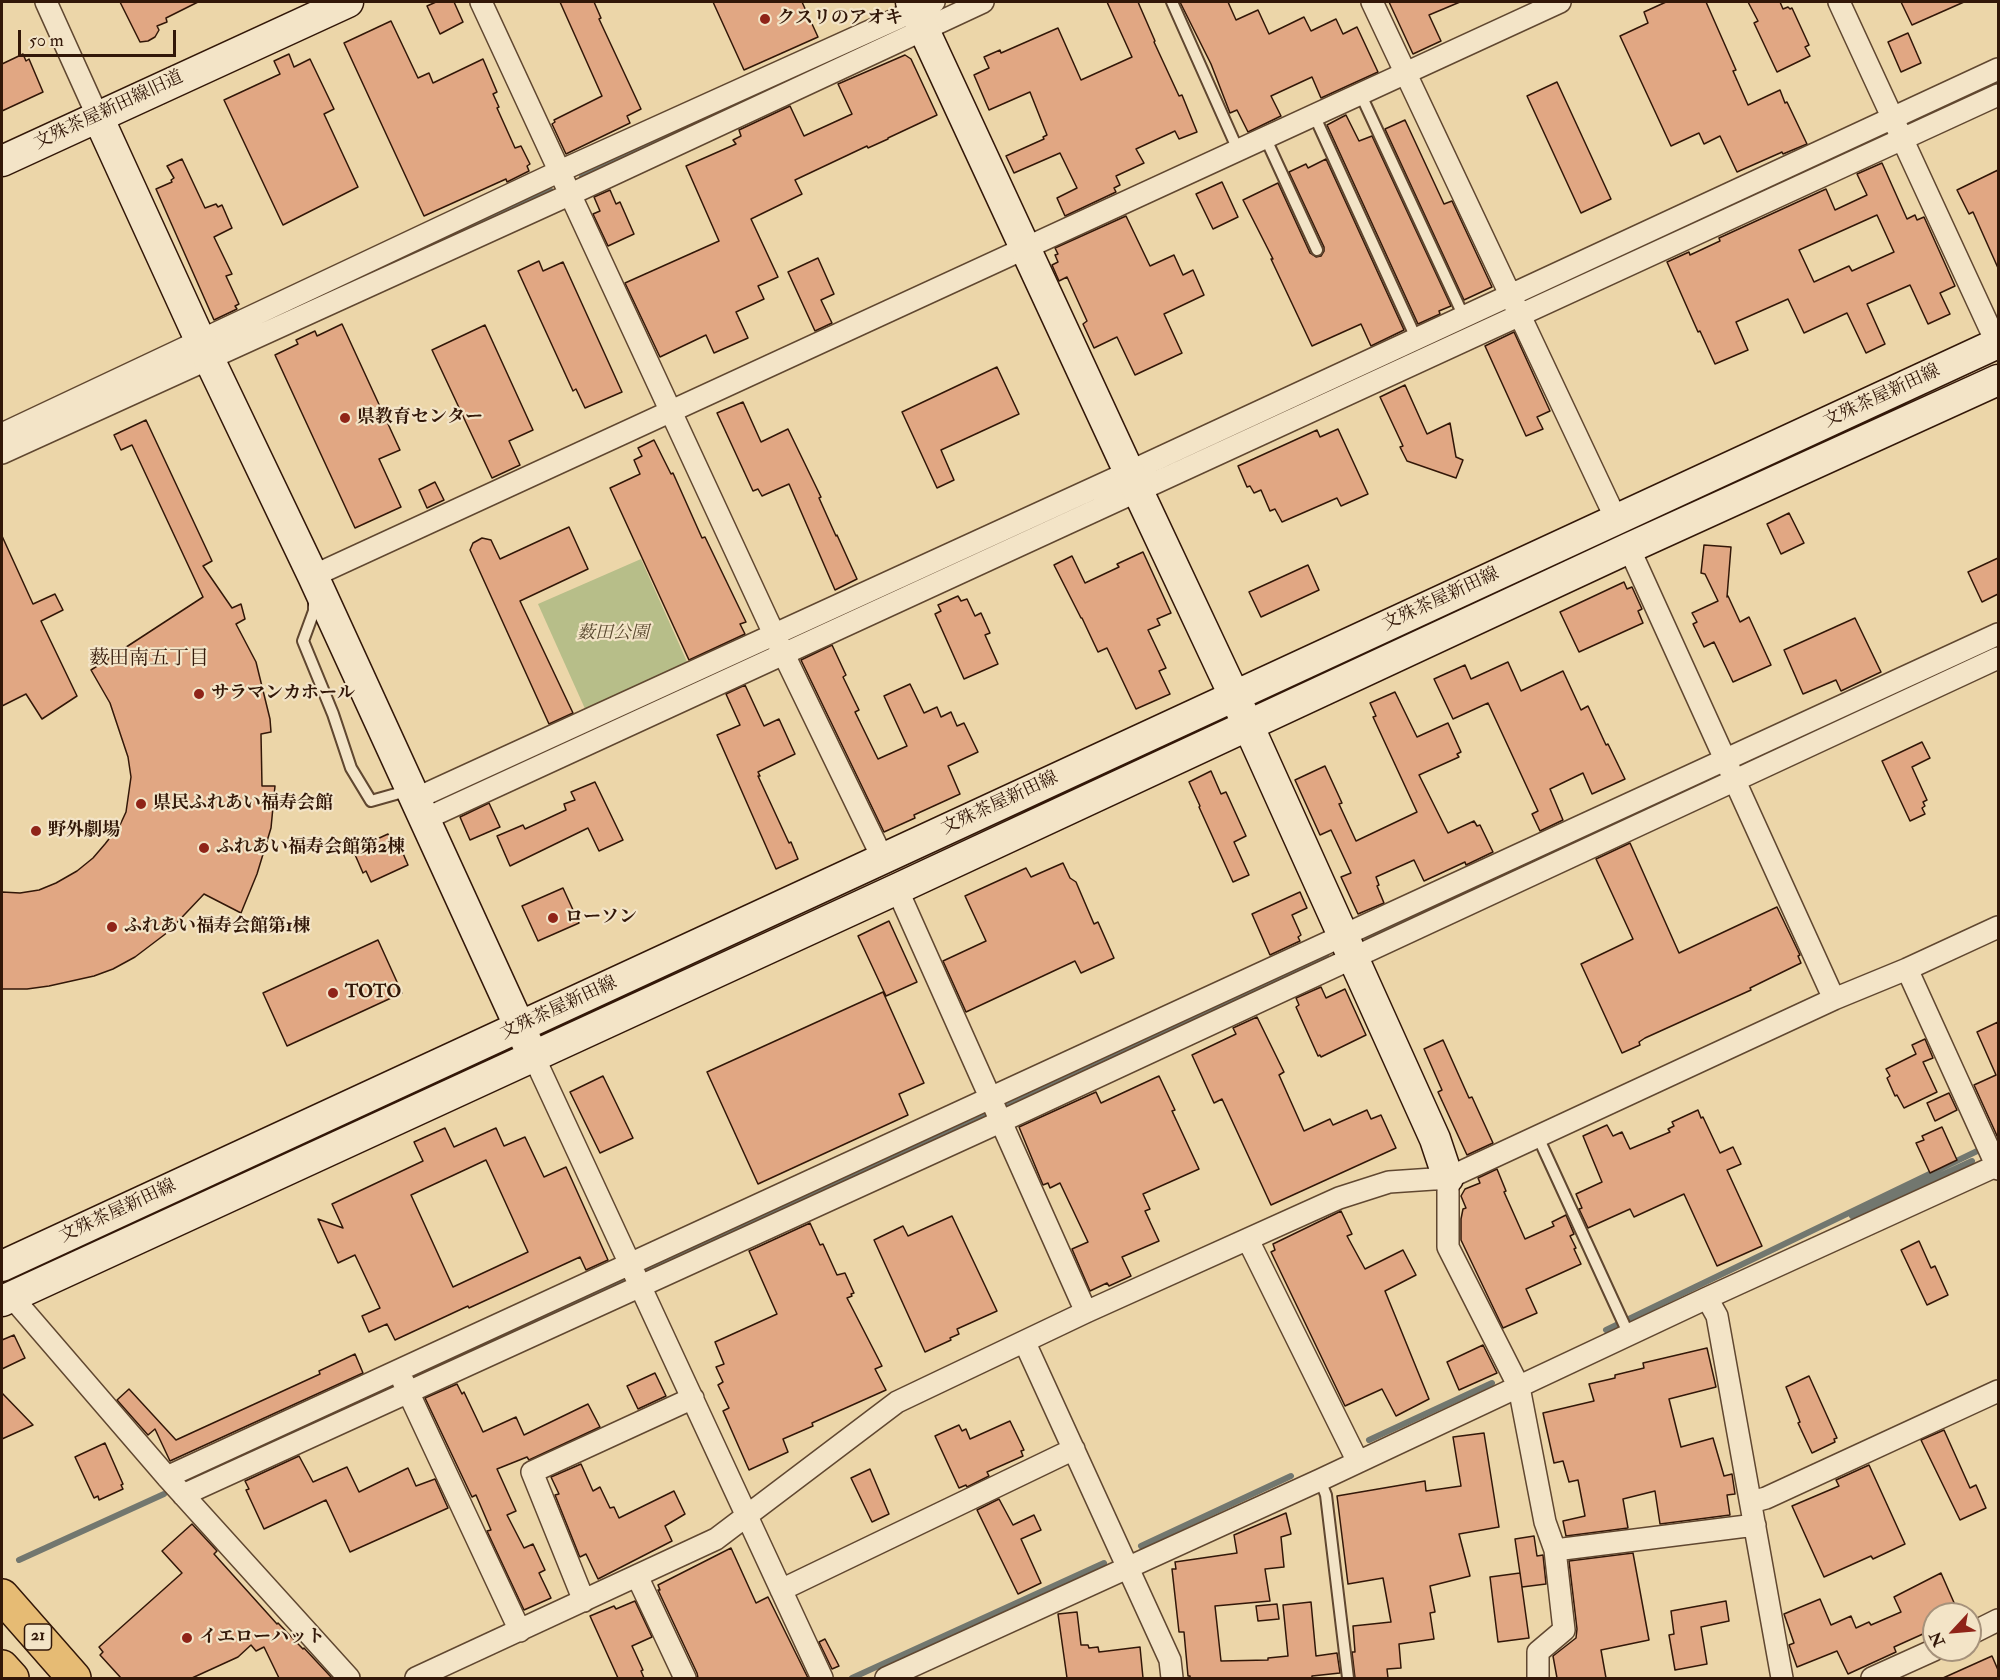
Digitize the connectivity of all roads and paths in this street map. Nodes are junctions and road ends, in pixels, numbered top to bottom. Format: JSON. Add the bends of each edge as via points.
{"nodes":[{"id":1,"x":46,"y":2,"type":"edge"},
{"id":2,"x":348,"y":2,"type":"edge"},
{"id":3,"x":481,"y":2,"type":"edge"},
{"id":4,"x":983,"y":2,"type":"edge"},
{"id":5,"x":1172,"y":2,"type":"edge"},
{"id":6,"x":1372,"y":2,"type":"edge"},
{"id":7,"x":1560,"y":2,"type":"edge"},
{"id":8,"x":1839,"y":2,"type":"edge"},
{"id":9,"x":920,"y":11,"type":"edge"},
{"id":10,"x":1998,"y":69,"type":"edge"},
{"id":11,"x":1405,"y":72,"type":"junction"},
{"id":12,"x":1360,"y":93,"type":"junction"},
{"id":13,"x":1998,"y":95,"type":"edge"},
{"id":14,"x":1314,"y":115,"type":"junction"},
{"id":15,"x":98,"y":117,"type":"junction"},
{"id":16,"x":1893,"y":117,"type":"junction"},
{"id":17,"x":1265,"y":138,"type":"junction"},
{"id":18,"x":1903,"y":139,"type":"junction"},
{"id":19,"x":1238,"y":150,"type":"junction"},
{"id":20,"x":2,"y":161,"type":"edge"},
{"id":21,"x":560,"y":171,"type":"junction"},
{"id":22,"x":571,"y":194,"type":"junction"},
{"id":23,"x":1025,"y":249,"type":"junction"},
{"id":24,"x":1317,"y":250,"type":"dead end"},
{"id":25,"x":1510,"y":295,"type":"junction"},
{"id":26,"x":1520,"y":314,"type":"junction"},
{"id":27,"x":1464,"y":317,"type":"junction"},
{"id":28,"x":1416,"y":339,"type":"junction"},
{"id":29,"x":1998,"y":344,"type":"edge"},
{"id":30,"x":205,"y":350,"type":"junction"},
{"id":31,"x":1998,"y":380,"type":"edge"},
{"id":32,"x":671,"y":412,"type":"junction"},
{"id":33,"x":2,"y":434,"type":"edge"},
{"id":34,"x":2,"y":453,"type":"edge"},
{"id":35,"x":1134,"y":482,"type":"junction"},
{"id":36,"x":1616,"y":519,"type":"junction"},
{"id":37,"x":1629,"y":548,"type":"junction"},
{"id":38,"x":313,"y":576,"type":"junction"},
{"id":39,"x":1998,"y":634,"type":"edge"},
{"id":40,"x":778,"y":643,"type":"junction"},
{"id":41,"x":1998,"y":658,"type":"edge"},
{"id":42,"x":1234,"y":696,"type":"junction"},
{"id":43,"x":1248,"y":725,"type":"junction"},
{"id":44,"x":1724,"y":760,"type":"junction"},
{"id":45,"x":1734,"y":782,"type":"junction"},
{"id":46,"x":417,"y":803,"type":"junction"},
{"id":47,"x":882,"y":858,"type":"junction"},
{"id":48,"x":897,"y":889,"type":"junction"},
{"id":49,"x":1998,"y":927,"type":"edge"},
{"id":50,"x":1348,"y":946,"type":"junction"},
{"id":51,"x":1907,"y":969,"type":"junction"},
{"id":52,"x":1834,"y":999,"type":"junction"},
{"id":53,"x":520,"y":1027,"type":"junction"},
{"id":54,"x":533,"y":1055,"type":"junction"},
{"id":55,"x":989,"y":1098,"type":"junction"},
{"id":56,"x":1000,"y":1122,"type":"junction"},
{"id":57,"x":1538,"y":1137,"type":"junction"},
{"id":58,"x":1998,"y":1166,"type":"edge"},
{"id":59,"x":1448,"y":1178,"type":"junction"},
{"id":60,"x":1248,"y":1240,"type":"junction"},
{"id":61,"x":630,"y":1264,"type":"junction"},
{"id":62,"x":2,"y":1266,"type":"edge"},
{"id":63,"x":641,"y":1285,"type":"junction"},
{"id":64,"x":6,"y":1298,"type":"edge"},
{"id":65,"x":1707,"y":1298,"type":"junction"},
{"id":66,"x":1086,"y":1312,"type":"junction"},
{"id":67,"x":1629,"y":1335,"type":"junction"},
{"id":68,"x":1025,"y":1343,"type":"junction"},
{"id":69,"x":398,"y":1371,"type":"junction"},
{"id":70,"x":1519,"y":1387,"type":"junction"},
{"id":71,"x":1998,"y":1391,"type":"edge"},
{"id":72,"x":408,"y":1392,"type":"junction"},
{"id":73,"x":693,"y":1398,"type":"junction"},
{"id":74,"x":1074,"y":1449,"type":"junction"},
{"id":75,"x":1358,"y":1462,"type":"junction"},
{"id":76,"x":167,"y":1477,"type":"junction"},
{"id":77,"x":1320,"y":1480,"type":"junction"},
{"id":78,"x":183,"y":1495,"type":"junction"},
{"id":79,"x":1751,"y":1502,"type":"junction"},
{"id":80,"x":747,"y":1515,"type":"junction"},
{"id":81,"x":1755,"y":1525,"type":"junction"},
{"id":82,"x":1555,"y":1550,"type":"junction"},
{"id":83,"x":1127,"y":1567,"type":"junction"},
{"id":84,"x":637,"y":1576,"type":"junction"},
{"id":85,"x":781,"y":1590,"type":"junction"},
{"id":86,"x":2,"y":1596,"type":"edge"},
{"id":87,"x":584,"y":1601,"type":"junction"},
{"id":88,"x":1998,"y":1620,"type":"edge"},
{"id":89,"x":1982,"y":1628,"type":"edge"},
{"id":90,"x":520,"y":1631,"type":"junction"},
{"id":91,"x":1922,"y":1655,"type":"edge"},
{"id":92,"x":2,"y":1667,"type":"edge"},
{"id":93,"x":12,"y":1678,"type":"edge"},
{"id":94,"x":74,"y":1678,"type":"edge"},
{"id":95,"x":349,"y":1678,"type":"edge"},
{"id":96,"x":416,"y":1678,"type":"edge"},
{"id":97,"x":685,"y":1678,"type":"edge"},
{"id":98,"x":822,"y":1678,"type":"edge"},
{"id":99,"x":886,"y":1678,"type":"edge"},
{"id":100,"x":1173,"y":1678,"type":"edge"},
{"id":101,"x":1348,"y":1678,"type":"edge"},
{"id":102,"x":1539,"y":1678,"type":"edge"},
{"id":103,"x":1782,"y":1678,"type":"edge"},
{"id":104,"x":1872,"y":1678,"type":"edge"}],
"edges":[{"from":1,"to":15,"type":"street"},
{"from":2,"to":15,"type":"main road","name":"文殊茶屋新田線旧道"},
{"from":3,"to":21,"type":"street"},
{"from":4,"to":9,"type":"street"},
{"from":5,"to":19,"type":"lane"},
{"from":6,"to":11,"type":"street"},
{"from":7,"to":11,"type":"street"},
{"from":8,"to":16,"type":"street"},
{"from":9,"to":21,"type":"street"},
{"from":9,"to":22,"type":"street"},
{"from":9,"to":23,"type":"main road"},
{"from":10,"to":16,"type":"street"},
{"from":11,"to":12,"type":"street"},
{"from":11,"to":25,"type":"street"},
{"from":12,"to":14,"type":"street"},
{"from":12,"to":27,"type":"lane"},
{"from":13,"to":18,"type":"street"},
{"from":14,"to":17,"type":"street"},
{"from":14,"to":28,"type":"lane"},
{"from":15,"to":20,"type":"main road","name":"文殊茶屋新田線旧道"},
{"from":15,"to":30,"type":"main road"},
{"from":16,"to":18,"type":"street"},
{"from":16,"to":25,"type":"street"},
{"from":17,"to":19,"type":"street"},
{"from":17,"to":24,"type":"lane"},
{"from":18,"to":26,"type":"street"},
{"from":18,"to":29,"type":"street"},
{"from":19,"to":23,"type":"street"},
{"from":21,"to":22,"type":"street"},
{"from":21,"to":30,"type":"street"},
{"from":22,"to":30,"type":"street"},
{"from":22,"to":32,"type":"street"},
{"from":23,"to":32,"type":"street"},
{"from":23,"to":35,"type":"main road"},
{"from":25,"to":26,"type":"street"},
{"from":25,"to":27,"type":"street"},
{"from":26,"to":35,"type":"street"},
{"from":26,"to":36,"type":"street"},
{"from":27,"to":28,"type":"street"},
{"from":28,"to":35,"type":"street"},
{"from":29,"to":36,"type":"main road","name":"文殊茶屋新田線"},
{"from":30,"to":33,"type":"street"},
{"from":30,"to":34,"type":"street"},
{"from":30,"to":38,"type":"main road"},
{"from":31,"to":37,"type":"main road","name":"文殊茶屋新田線"},
{"from":32,"to":38,"type":"street"},
{"from":32,"to":40,"type":"street"},
{"from":35,"to":40,"type":"street"},
{"from":35,"to":42,"type":"main road"},
{"from":36,"to":42,"type":"main road","name":"文殊茶屋新田線"},
{"from":37,"to":43,"type":"main road","name":"文殊茶屋新田線"},
{"from":37,"to":44,"type":"street"},
{"from":38,"to":46,"type":"main road"},
{"from":38,"to":46,"type":"lane","via":[[314,611],[303,641],[351,768],[371,801]]},
{"from":39,"to":44,"type":"street"},
{"from":40,"to":46,"type":"street"},
{"from":40,"to":47,"type":"street"},
{"from":41,"to":45,"type":"street"},
{"from":42,"to":43,"type":"main road"},
{"from":42,"to":47,"type":"main road","name":"文殊茶屋新田線"},
{"from":43,"to":48,"type":"main road","name":"文殊茶屋新田線"},
{"from":43,"to":50,"type":"main road"},
{"from":44,"to":45,"type":"street"},
{"from":44,"to":50,"type":"street"},
{"from":45,"to":50,"type":"street"},
{"from":45,"to":52,"type":"street"},
{"from":46,"to":53,"type":"main road"},
{"from":47,"to":53,"type":"main road","name":"文殊茶屋新田線"},
{"from":48,"to":54,"type":"main road","name":"文殊茶屋新田線"},
{"from":48,"to":55,"type":"street"},
{"from":49,"to":51,"type":"street"},
{"from":50,"to":55,"type":"street"},
{"from":50,"to":56,"type":"street"},
{"from":50,"to":59,"type":"main road","via":[[1435,1139]]},
{"from":51,"to":52,"type":"street"},
{"from":51,"to":58,"type":"street"},
{"from":52,"to":57,"type":"street"},
{"from":53,"to":54,"type":"main road"},
{"from":53,"to":62,"type":"main road","name":"文殊茶屋新田線"},
{"from":54,"to":61,"type":"street"},
{"from":54,"to":64,"type":"main road","name":"文殊茶屋新田線"},
{"from":55,"to":56,"type":"street"},
{"from":55,"to":61,"type":"street"},
{"from":56,"to":63,"type":"street"},
{"from":56,"to":66,"type":"street"},
{"from":57,"to":59,"type":"street"},
{"from":57,"to":67,"type":"lane"},
{"from":58,"to":65,"type":"street"},
{"from":59,"to":60,"type":"street","via":[[1389,1182],[1339,1198]]},
{"from":59,"to":70,"type":"street","via":[[1448,1247]]},
{"from":60,"to":66,"type":"street"},
{"from":60,"to":75,"type":"street"},
{"from":61,"to":63,"type":"street"},
{"from":61,"to":69,"type":"street"},
{"from":63,"to":72,"type":"street"},
{"from":63,"to":73,"type":"street"},
{"from":64,"to":76,"type":"street"},
{"from":65,"to":67,"type":"street"},
{"from":65,"to":79,"type":"street","via":[[1717,1316]]},
{"from":66,"to":68,"type":"street"},
{"from":67,"to":70,"type":"street"},
{"from":68,"to":74,"type":"street"},
{"from":68,"to":80,"type":"street","via":[[897,1402]]},
{"from":69,"to":72,"type":"street"},
{"from":69,"to":76,"type":"street"},
{"from":70,"to":75,"type":"street"},
{"from":70,"to":82,"type":"street","via":[[1545,1522]]},
{"from":71,"to":79,"type":"street"},
{"from":72,"to":78,"type":"street"},
{"from":72,"to":90,"type":"street"},
{"from":73,"to":80,"type":"street"},
{"from":73,"to":87,"type":"street","via":[[532,1472]]},
{"from":74,"to":83,"type":"street"},
{"from":74,"to":85,"type":"street"},
{"from":75,"to":77,"type":"street"},
{"from":76,"to":78,"type":"street"},
{"from":77,"to":83,"type":"street"},
{"from":77,"to":101,"type":"lane","via":[[1326,1495]]},
{"from":78,"to":95,"type":"street"},
{"from":79,"to":81,"type":"street"},
{"from":80,"to":84,"type":"street","via":[[716,1539]]},
{"from":80,"to":85,"type":"street"},
{"from":81,"to":82,"type":"street"},
{"from":81,"to":103,"type":"street"},
{"from":82,"to":102,"type":"street","via":[[1564,1630],[1538,1652]]},
{"from":83,"to":99,"type":"street"},
{"from":83,"to":100,"type":"street","via":[[1170,1660]]},
{"from":84,"to":87,"type":"street"},
{"from":84,"to":97,"type":"street"},
{"from":85,"to":98,"type":"street"},
{"from":86,"to":94,"type":"highway","number":"21"},
{"from":87,"to":90,"type":"street"},
{"from":88,"to":89,"type":"street"},
{"from":90,"to":96,"type":"street"},
{"from":91,"to":104,"type":"street"},
{"from":92,"to":93,"type":"highway"}]}
